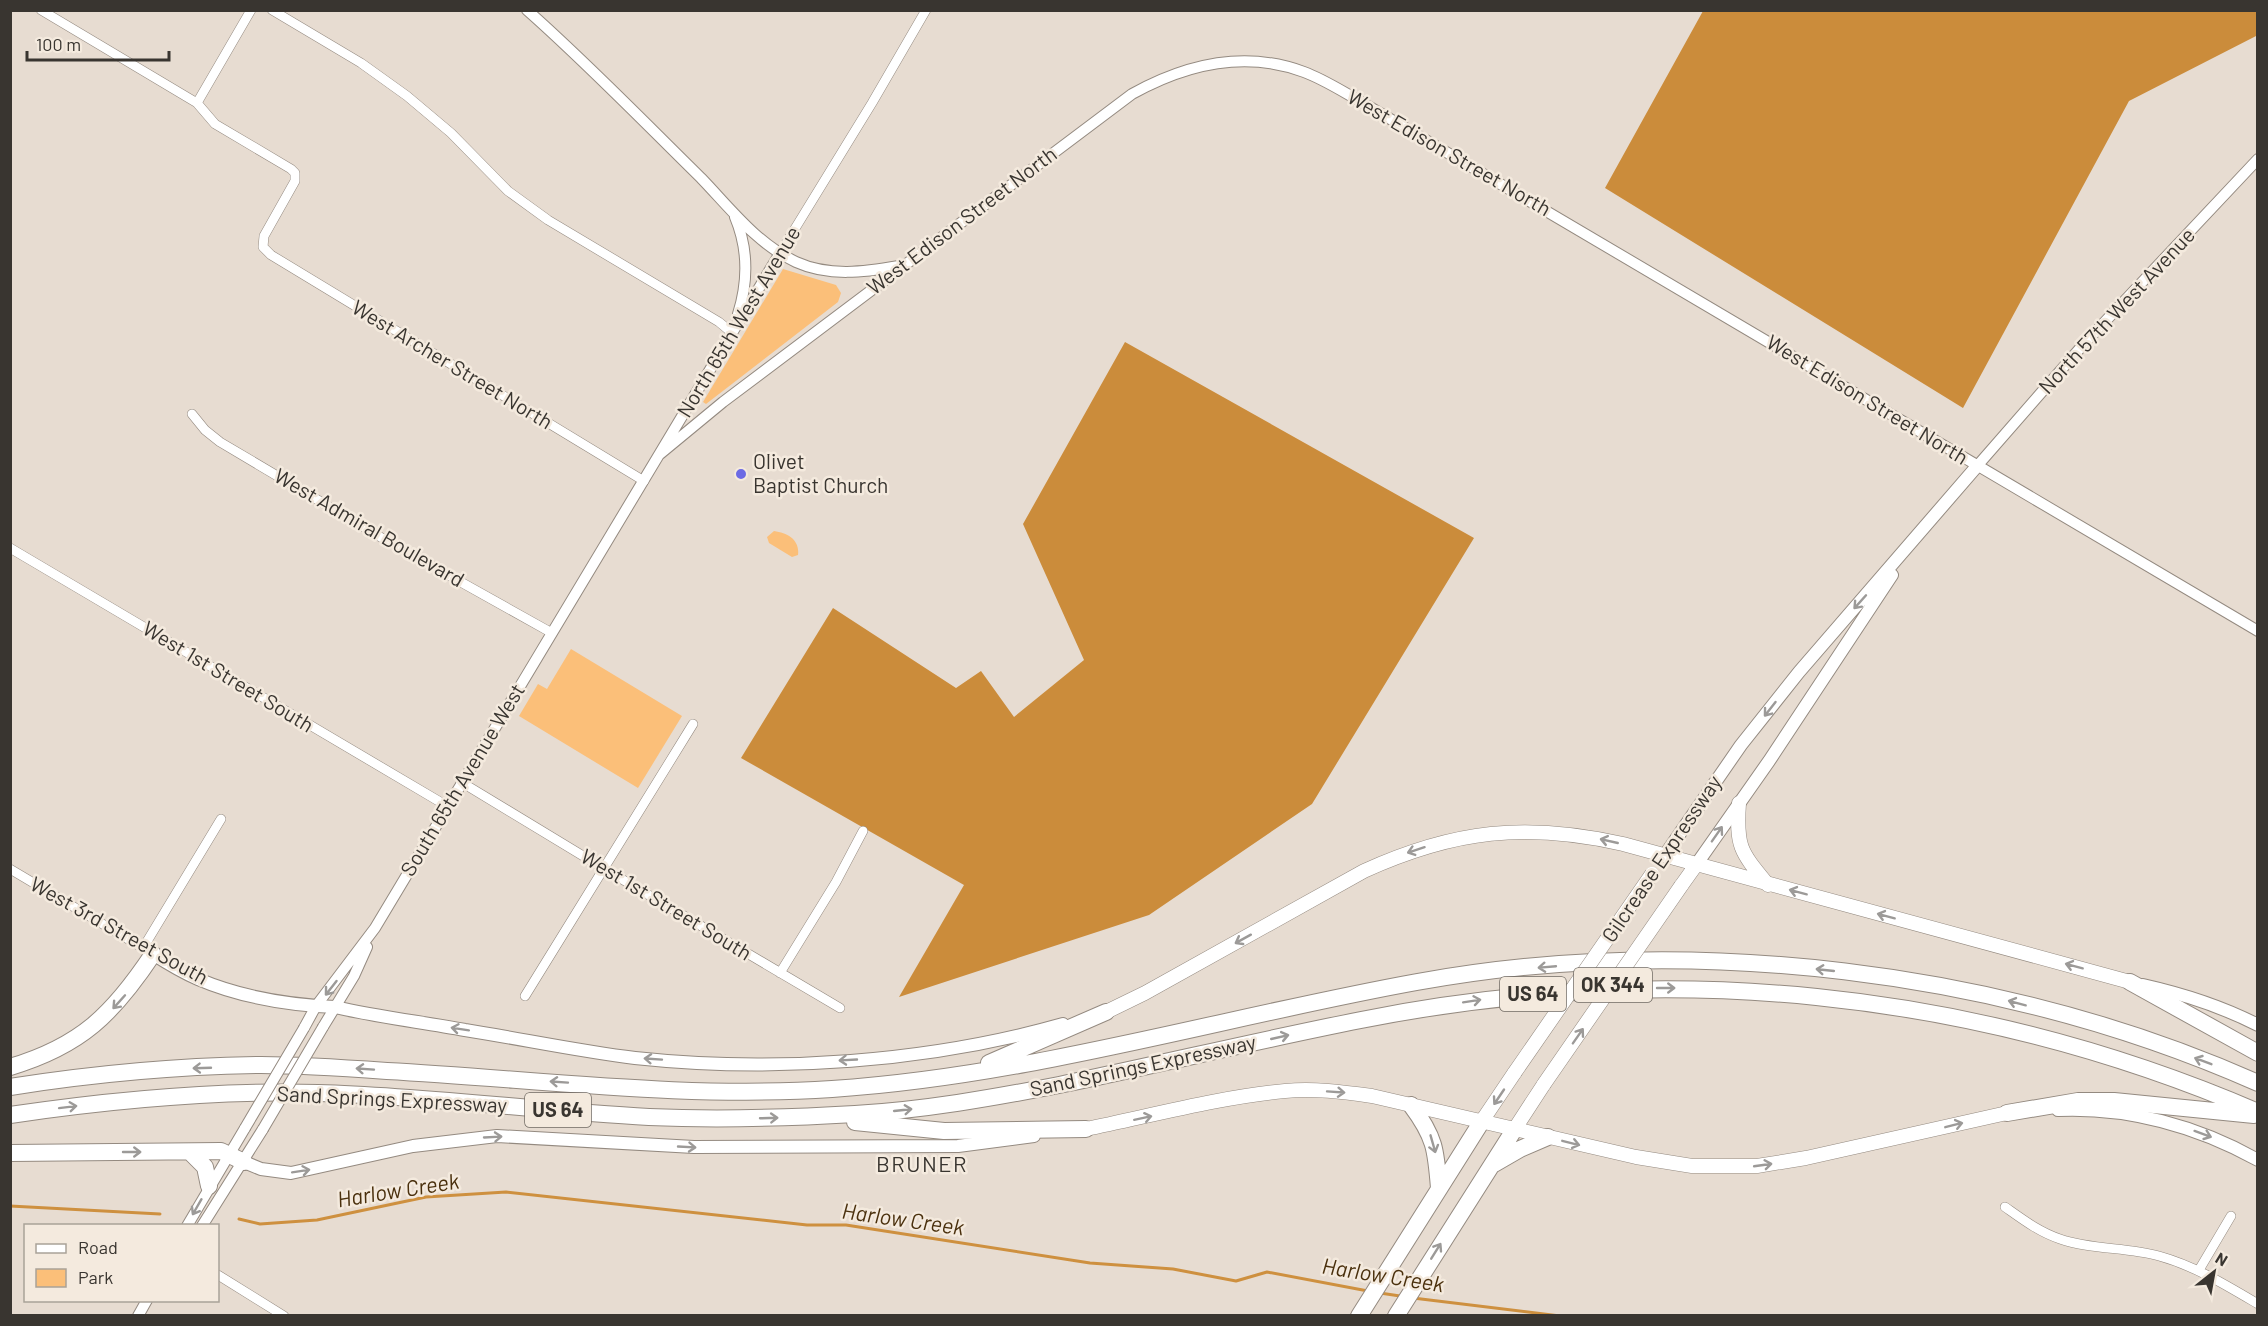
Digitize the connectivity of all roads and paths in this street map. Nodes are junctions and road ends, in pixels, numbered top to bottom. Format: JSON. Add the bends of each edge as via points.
{"nodes":[{"id":1,"x":41,"y":10,"type":"edge"},
{"id":2,"x":251,"y":10,"type":"edge"},
{"id":3,"x":272,"y":10,"type":"edge"},
{"id":4,"x":527,"y":10,"type":"edge"},
{"id":5,"x":926,"y":10,"type":"edge"},
{"id":6,"x":197,"y":103,"type":"junction"},
{"id":7,"x":2258,"y":159,"type":"edge"},
{"id":8,"x":732,"y":212,"type":"junction"},
{"id":9,"x":780,"y":253,"type":"junction"},
{"id":10,"x":902,"y":266,"type":"junction"},
{"id":11,"x":731,"y":332,"type":"junction"},
{"id":12,"x":192,"y":414,"type":"dead end"},
{"id":13,"x":660,"y":454,"type":"junction"},
{"id":14,"x":1978,"y":465,"type":"junction"},
{"id":15,"x":644,"y":481,"type":"junction"},
{"id":16,"x":1913,"y":543,"type":"junction"},
{"id":17,"x":10,"y":548,"type":"edge"},
{"id":18,"x":2258,"y":631,"type":"edge"},
{"id":19,"x":552,"y":633,"type":"junction"},
{"id":20,"x":693,"y":723,"type":"dead end"},
{"id":21,"x":461,"y":782,"type":"junction"},
{"id":22,"x":1739,"y":803,"type":"junction"},
{"id":23,"x":447,"y":806,"type":"junction"},
{"id":24,"x":221,"y":819,"type":"dead end"},
{"id":25,"x":863,"y":831,"type":"dead end"},
{"id":26,"x":1665,"y":855,"type":"junction"},
{"id":27,"x":1696,"y":865,"type":"junction"},
{"id":28,"x":603,"y":868,"type":"junction"},
{"id":29,"x":10,"y":869,"type":"edge"},
{"id":30,"x":1768,"y":885,"type":"junction"},
{"id":31,"x":375,"y":928,"type":"junction"},
{"id":32,"x":148,"y":951,"type":"junction"},
{"id":33,"x":780,"y":973,"type":"junction"},
{"id":34,"x":2130,"y":982,"type":"junction"},
{"id":35,"x":525,"y":996,"type":"dead end"},
{"id":36,"x":316,"y":1006,"type":"junction"},
{"id":37,"x":335,"y":1007,"type":"junction"},
{"id":38,"x":840,"y":1008,"type":"dead end"},
{"id":39,"x":1106,"y":1012,"type":"junction"},
{"id":40,"x":2258,"y":1025,"type":"edge"},
{"id":41,"x":2258,"y":1053,"type":"edge"},
{"id":42,"x":10,"y":1066,"type":"edge"},
{"id":43,"x":964,"y":1074,"type":"junction"},
{"id":44,"x":2258,"y":1083,"type":"edge"},
{"id":45,"x":10,"y":1088,"type":"edge"},
{"id":46,"x":1411,"y":1106,"type":"junction"},
{"id":47,"x":2007,"y":1113,"type":"junction"},
{"id":48,"x":2258,"y":1114,"type":"edge"},
{"id":49,"x":10,"y":1115,"type":"edge"},
{"id":50,"x":803,"y":1117,"type":"junction"},
{"id":51,"x":1482,"y":1121,"type":"junction"},
{"id":52,"x":1086,"y":1129,"type":"junction"},
{"id":53,"x":1514,"y":1130,"type":"junction"},
{"id":54,"x":1548,"y":1137,"type":"junction"},
{"id":55,"x":10,"y":1152,"type":"edge"},
{"id":56,"x":190,"y":1152,"type":"junction"},
{"id":57,"x":229,"y":1153,"type":"junction"},
{"id":58,"x":2258,"y":1160,"type":"edge"},
{"id":59,"x":244,"y":1162,"type":"junction"},
{"id":60,"x":1491,"y":1166,"type":"junction"},
{"id":61,"x":209,"y":1186,"type":"junction"},
{"id":62,"x":1439,"y":1188,"type":"junction"},
{"id":63,"x":2005,"y":1207,"type":"dead end"},
{"id":64,"x":2231,"y":1216,"type":"dead end"},
{"id":65,"x":188,"y":1224,"type":"edge"},
{"id":66,"x":203,"y":1224,"type":"edge"},
{"id":67,"x":2199,"y":1270,"type":"junction"},
{"id":68,"x":219,"y":1276,"type":"edge"},
{"id":69,"x":146,"y":1302,"type":"edge"},
{"id":70,"x":2258,"y":1304,"type":"edge"},
{"id":71,"x":138,"y":1316,"type":"edge"},
{"id":72,"x":284,"y":1316,"type":"edge"},
{"id":73,"x":1359,"y":1316,"type":"edge"},
{"id":74,"x":1396,"y":1316,"type":"edge"}],
"edges":[{"from":1,"to":6,"type":"street"},
{"from":2,"to":6,"type":"street"},
{"from":3,"to":11,"type":"street","via":[[361,63],[407,96],[508,190],[548,220]]},
{"from":4,"to":8,"type":"street"},
{"from":5,"to":9,"type":"street","name":"North 65th West Avenue"},
{"from":6,"to":15,"type":"street","name":"West Archer Street North","via":[[216,124],[295,173],[295,181],[267,230],[263,247],[279,261]]},
{"from":7,"to":14,"type":"street","name":"North 57th West Avenue","via":[[2082,346]]},
{"from":8,"to":9,"type":"street"},
{"from":8,"to":11,"type":"street","via":[[743,238],[746,263],[743,295]]},
{"from":9,"to":10,"type":"street","via":[[829,271]]},
{"from":9,"to":11,"type":"street","name":"North 65th West Avenue"},
{"from":10,"to":13,"type":"street","name":"West Edison Street North"},
{"from":10,"to":14,"type":"street","name":"West Edison Street North","via":[[1132,94],[1195,66],[1260,61],[1306,72],[1335,87]]},
{"from":11,"to":13,"type":"street","name":"North 65th West Avenue"},
{"from":12,"to":19,"type":"street","name":"West Admiral Boulevard","via":[[220,442]]},
{"from":13,"to":15,"type":"street","name":"North 65th West Avenue"},
{"from":14,"to":16,"type":"main road","name":"Gilcrease Expressway"},
{"from":14,"to":18,"type":"street","name":"West Edison Street North"},
{"from":15,"to":19,"type":"street","name":"North 65th West Avenue"},
{"from":16,"to":22,"type":"main road","name":"Gilcrease Expressway"},
{"from":16,"to":26,"type":"main road","name":"Gilcrease Expressway","one_way":true,"via":[[1799,672],[1734,754]]},
{"from":17,"to":23,"type":"street","name":"West 1st Street South"},
{"from":19,"to":21,"type":"street","name":"South 65th Avenue West"},
{"from":20,"to":28,"type":"street"},
{"from":21,"to":23,"type":"street","name":"South 65th Avenue West"},
{"from":21,"to":28,"type":"street","name":"West 1st Street South"},
{"from":27,"to":22,"type":"main road","name":"Gilcrease Expressway","one_way":true},
{"from":22,"to":30,"type":"main road","via":[[1737,832],[1742,851]]},
{"from":23,"to":31,"type":"street","name":"South 65th Avenue West"},
{"from":24,"to":32,"type":"street"},
{"from":25,"to":33,"type":"street"},
{"from":26,"to":27,"type":"main road"},
{"from":26,"to":39,"type":"main road","one_way":true,"via":[[1564,833],[1519,831],[1442,841],[1364,871]]},
{"from":26,"to":51,"type":"main road","name":"Gilcrease Expressway","number":"OK 344","one_way":true,"bridge":true},
{"from":27,"to":30,"type":"main road"},
{"from":53,"to":27,"type":"main road","name":"Gilcrease Expressway","number":"OK 344","one_way":true,"bridge":true},
{"from":28,"to":33,"type":"street","name":"West 1st Street South"},
{"from":28,"to":35,"type":"street"},
{"from":29,"to":32,"type":"street","name":"West 3rd Street South"},
{"from":34,"to":30,"type":"main road","one_way":true},
{"from":31,"to":36,"type":"street","name":"South 65th Avenue West","one_way":true},
{"from":31,"to":37,"type":"street","name":"South 65th Avenue West"},
{"from":32,"to":36,"type":"main road","name":"West 3rd Street South","via":[[207,983]]},
{"from":32,"to":42,"type":"highway","one_way":true,"via":[[125,994],[92,1027],[66,1045]]},
{"from":33,"to":38,"type":"street","name":"West 1st Street South"},
{"from":34,"to":40,"type":"main road","via":[[2180,993]]},
{"from":34,"to":41,"type":"highway"},
{"from":36,"to":37,"type":"main road","name":"West 3rd Street South"},
{"from":36,"to":57,"type":"street","name":"South 65th Avenue West","bridge":true},
{"from":39,"to":37,"type":"main road","name":"West 3rd Street South","one_way":true,"via":[[989,1043],[892,1057],[732,1063],[589,1052]]},
{"from":37,"to":59,"type":"street","name":"South 65th Avenue West","bridge":true},
{"from":39,"to":43,"type":"highway"},
{"from":44,"to":43,"type":"highway","name":"Sand Springs Expressway","number":"US 64","one_way":true,"via":[[2132,1035],[1998,998],[1831,970],[1679,962],[1587,963],[1449,976]]},
{"from":43,"to":45,"type":"highway","name":"Sand Springs Expressway","number":"US 64","one_way":true,"via":[[828,1089],[726,1092],[261,1065],[139,1071]]},
{"from":46,"to":51,"type":"main road"},
{"from":52,"to":46,"type":"main road","one_way":true,"via":[[1286,1091],[1345,1092]]},
{"from":46,"to":62,"type":"highway","one_way":true,"via":[[1434,1141]]},
{"from":47,"to":48,"type":"highway","via":[[2078,1101],[2114,1101]]},
{"from":54,"to":47,"type":"main road","one_way":true,"via":[[1664,1163],[1757,1166]]},
{"from":47,"to":58,"type":"main road","one_way":true,"via":[[2092,1110],[2147,1118],[2216,1139]]},
{"from":50,"to":48,"type":"highway","name":"Sand Springs Expressway","number":"US 64","one_way":true,"via":[[908,1110],[984,1099],[1360,1020],[1478,1000],[1664,988],[1798,994],[1953,1016],[2091,1050]]},
{"from":49,"to":50,"type":"highway","name":"Sand Springs Expressway","number":"US 64","one_way":true,"via":[[187,1096],[312,1093],[646,1117]]},
{"from":50,"to":52,"type":"highway","via":[[944,1131]]},
{"from":51,"to":53,"type":"main road"},
{"from":51,"to":62,"type":"highway","name":"Gilcrease Expressway","number":"OK 344"},
{"from":59,"to":52,"type":"main road","one_way":true,"via":[[291,1173],[413,1146],[497,1136],[694,1147],[958,1146]]},
{"from":53,"to":54,"type":"main road"},
{"from":53,"to":60,"type":"highway","name":"Gilcrease Expressway","number":"OK 344"},
{"from":54,"to":60,"type":"highway"},
{"from":55,"to":56,"type":"highway","one_way":true},
{"from":56,"to":57,"type":"highway"},
{"from":56,"to":61,"type":"highway","via":[[205,1167]]},
{"from":57,"to":59,"type":"highway"},
{"from":57,"to":61,"type":"street","name":"South 65th Avenue West"},
{"from":59,"to":66,"type":"street","name":"South 65th Avenue West"},
{"from":74,"to":60,"type":"highway","name":"Gilcrease Expressway","number":"OK 344","one_way":true},
{"from":61,"to":65,"type":"street","name":"South 65th Avenue West","one_way":true},
{"from":62,"to":73,"type":"highway","name":"Gilcrease Expressway","number":"OK 344"},
{"from":63,"to":67,"type":"street","via":[[2061,1240],[2137,1251]]},
{"from":64,"to":67,"type":"street"},
{"from":67,"to":70,"type":"street"},
{"from":68,"to":72,"type":"street"},
{"from":69,"to":71,"type":"street"}]}
